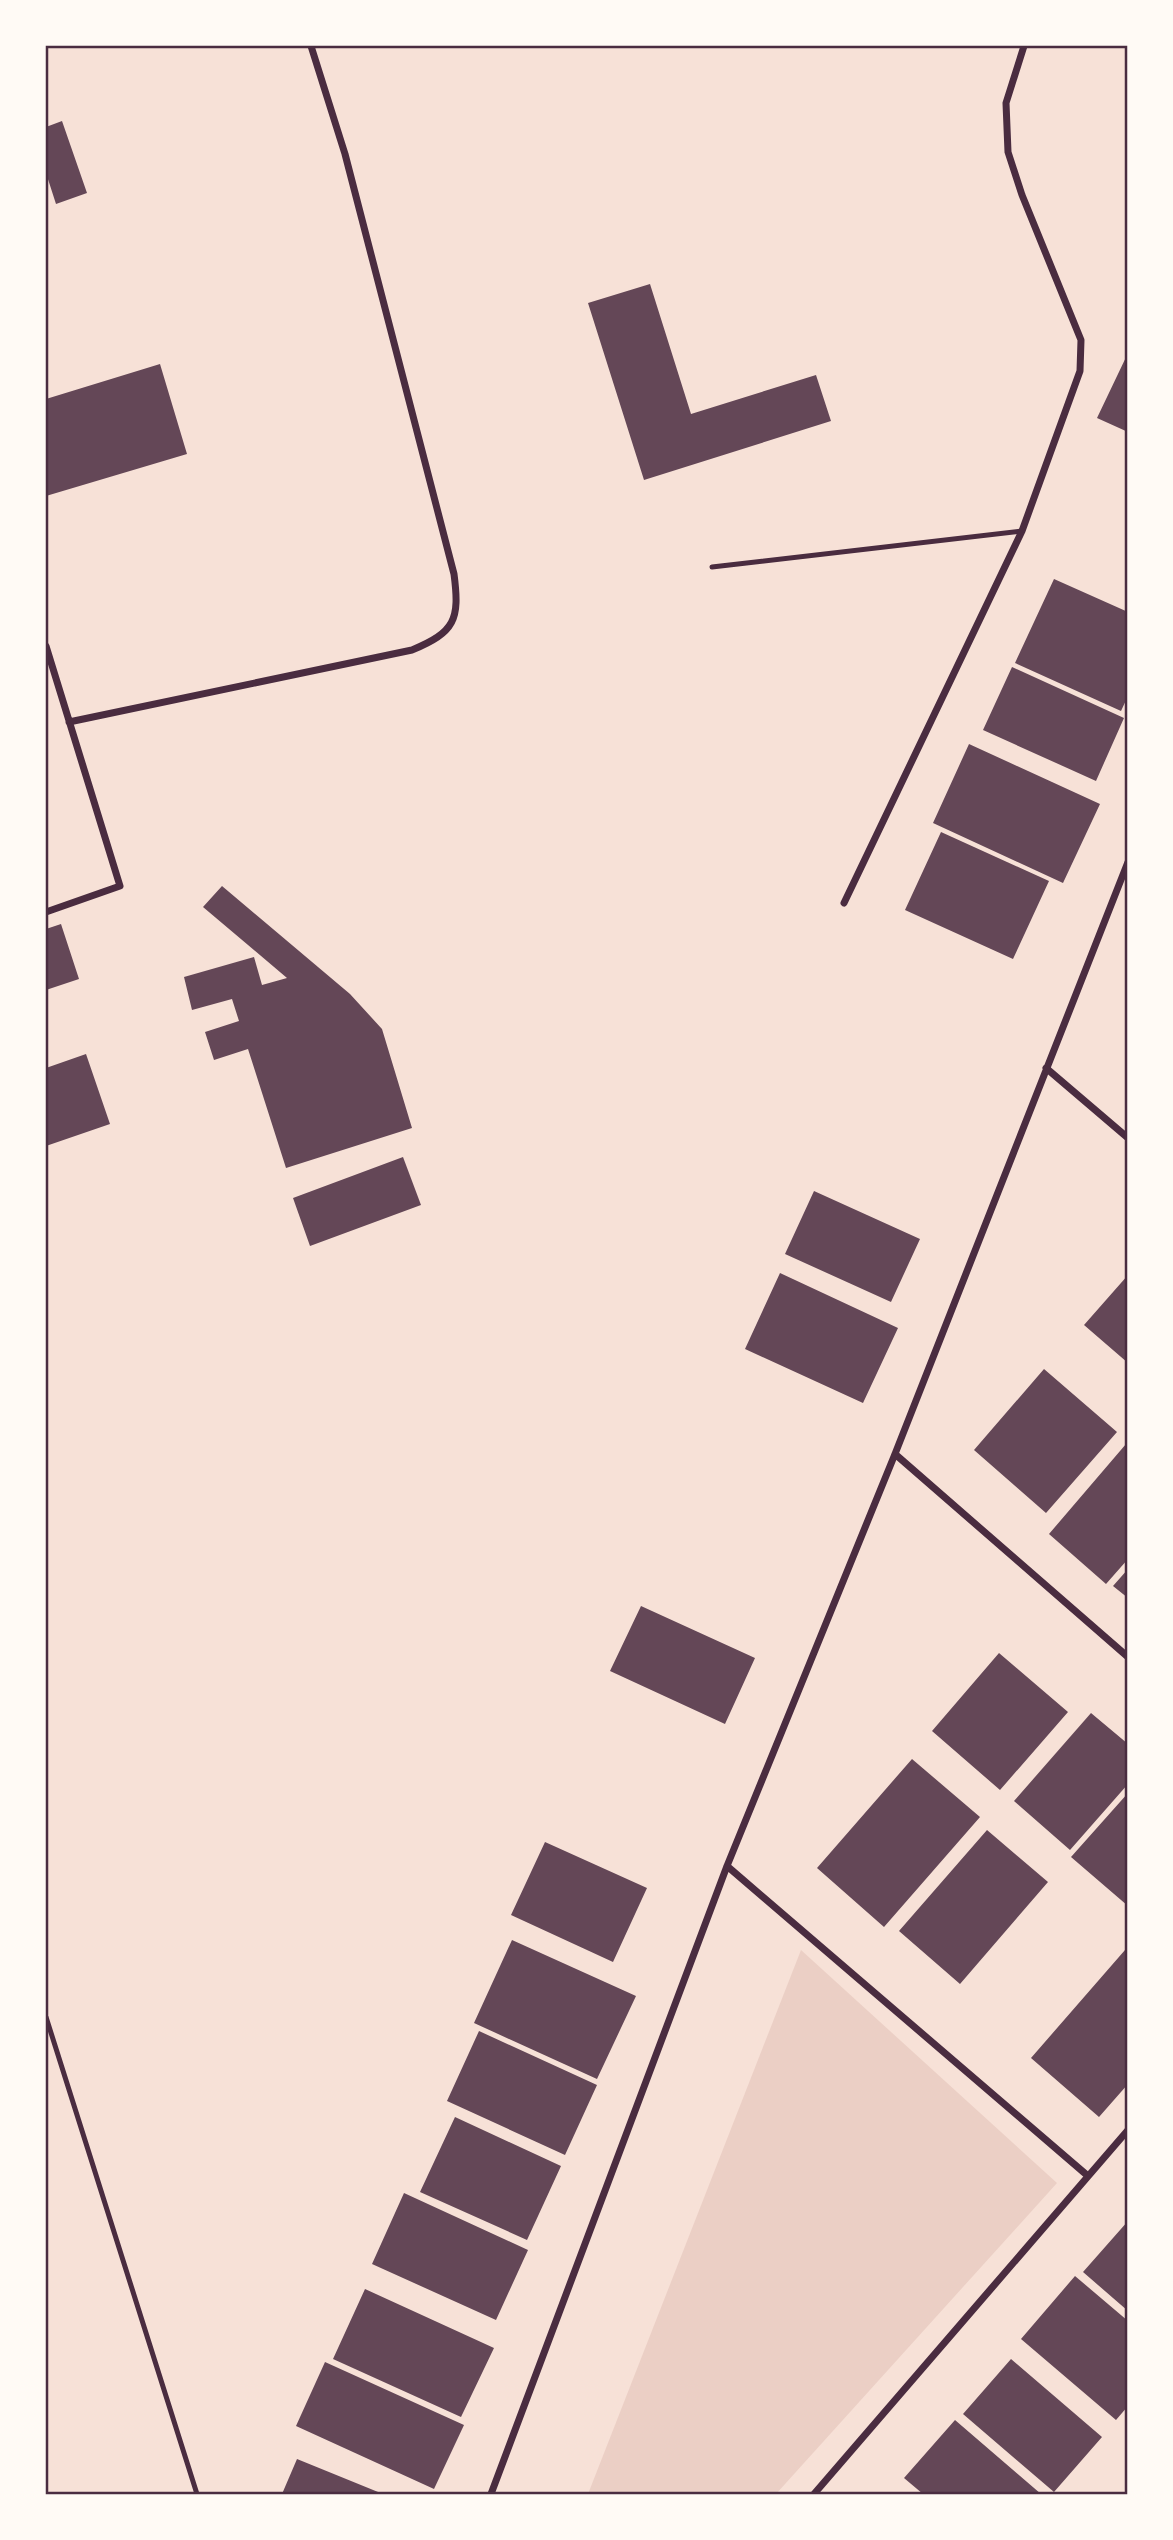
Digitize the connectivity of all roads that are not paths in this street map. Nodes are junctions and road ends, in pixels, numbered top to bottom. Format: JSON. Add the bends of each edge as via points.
{"nodes":[{"id":1,"x":311,"y":46,"type":"edge"},
{"id":2,"x":1024,"y":46,"type":"edge"},
{"id":3,"x":1022,"y":531,"type":"junction"},
{"id":4,"x":712,"y":567,"type":"dead end"},
{"id":5,"x":46,"y":646,"type":"edge"},
{"id":6,"x":69,"y":722,"type":"junction"},
{"id":7,"x":1128,"y":862,"type":"edge"},
{"id":8,"x":844,"y":903,"type":"dead end"},
{"id":9,"x":46,"y":912,"type":"edge"},
{"id":10,"x":1046,"y":1068,"type":"junction"},
{"id":11,"x":1128,"y":1138,"type":"edge"},
{"id":12,"x":895,"y":1454,"type":"junction"},
{"id":13,"x":1128,"y":1657,"type":"edge"},
{"id":14,"x":727,"y":1866,"type":"junction"},
{"id":15,"x":46,"y":2018,"type":"edge"},
{"id":16,"x":1128,"y":2130,"type":"edge"},
{"id":17,"x":1088,"y":2176,"type":"junction"},
{"id":18,"x":197,"y":2494,"type":"edge"},
{"id":19,"x":491,"y":2494,"type":"edge"},
{"id":20,"x":814,"y":2494,"type":"edge"}],
"edges":[{"from":1,"to":6,"type":"street","via":[[345,154],[454,574],[458,602],[452,625],[436,640],[411,650]]},
{"from":2,"to":3,"type":"street","via":[[1006,103],[1008,152],[1081,340],[1080,371]]},
{"from":3,"to":4,"type":"lane"},
{"from":3,"to":8,"type":"street"},
{"from":5,"to":6,"type":"street"},
{"from":6,"to":9,"type":"street","via":[[120,886]]},
{"from":7,"to":10,"type":"street"},
{"from":10,"to":11,"type":"street"},
{"from":10,"to":12,"type":"street"},
{"from":12,"to":13,"type":"street"},
{"from":12,"to":14,"type":"street"},
{"from":14,"to":17,"type":"street"},
{"from":14,"to":19,"type":"street"},
{"from":15,"to":18,"type":"lane"},
{"from":16,"to":17,"type":"street"},
{"from":17,"to":20,"type":"street"}]}
